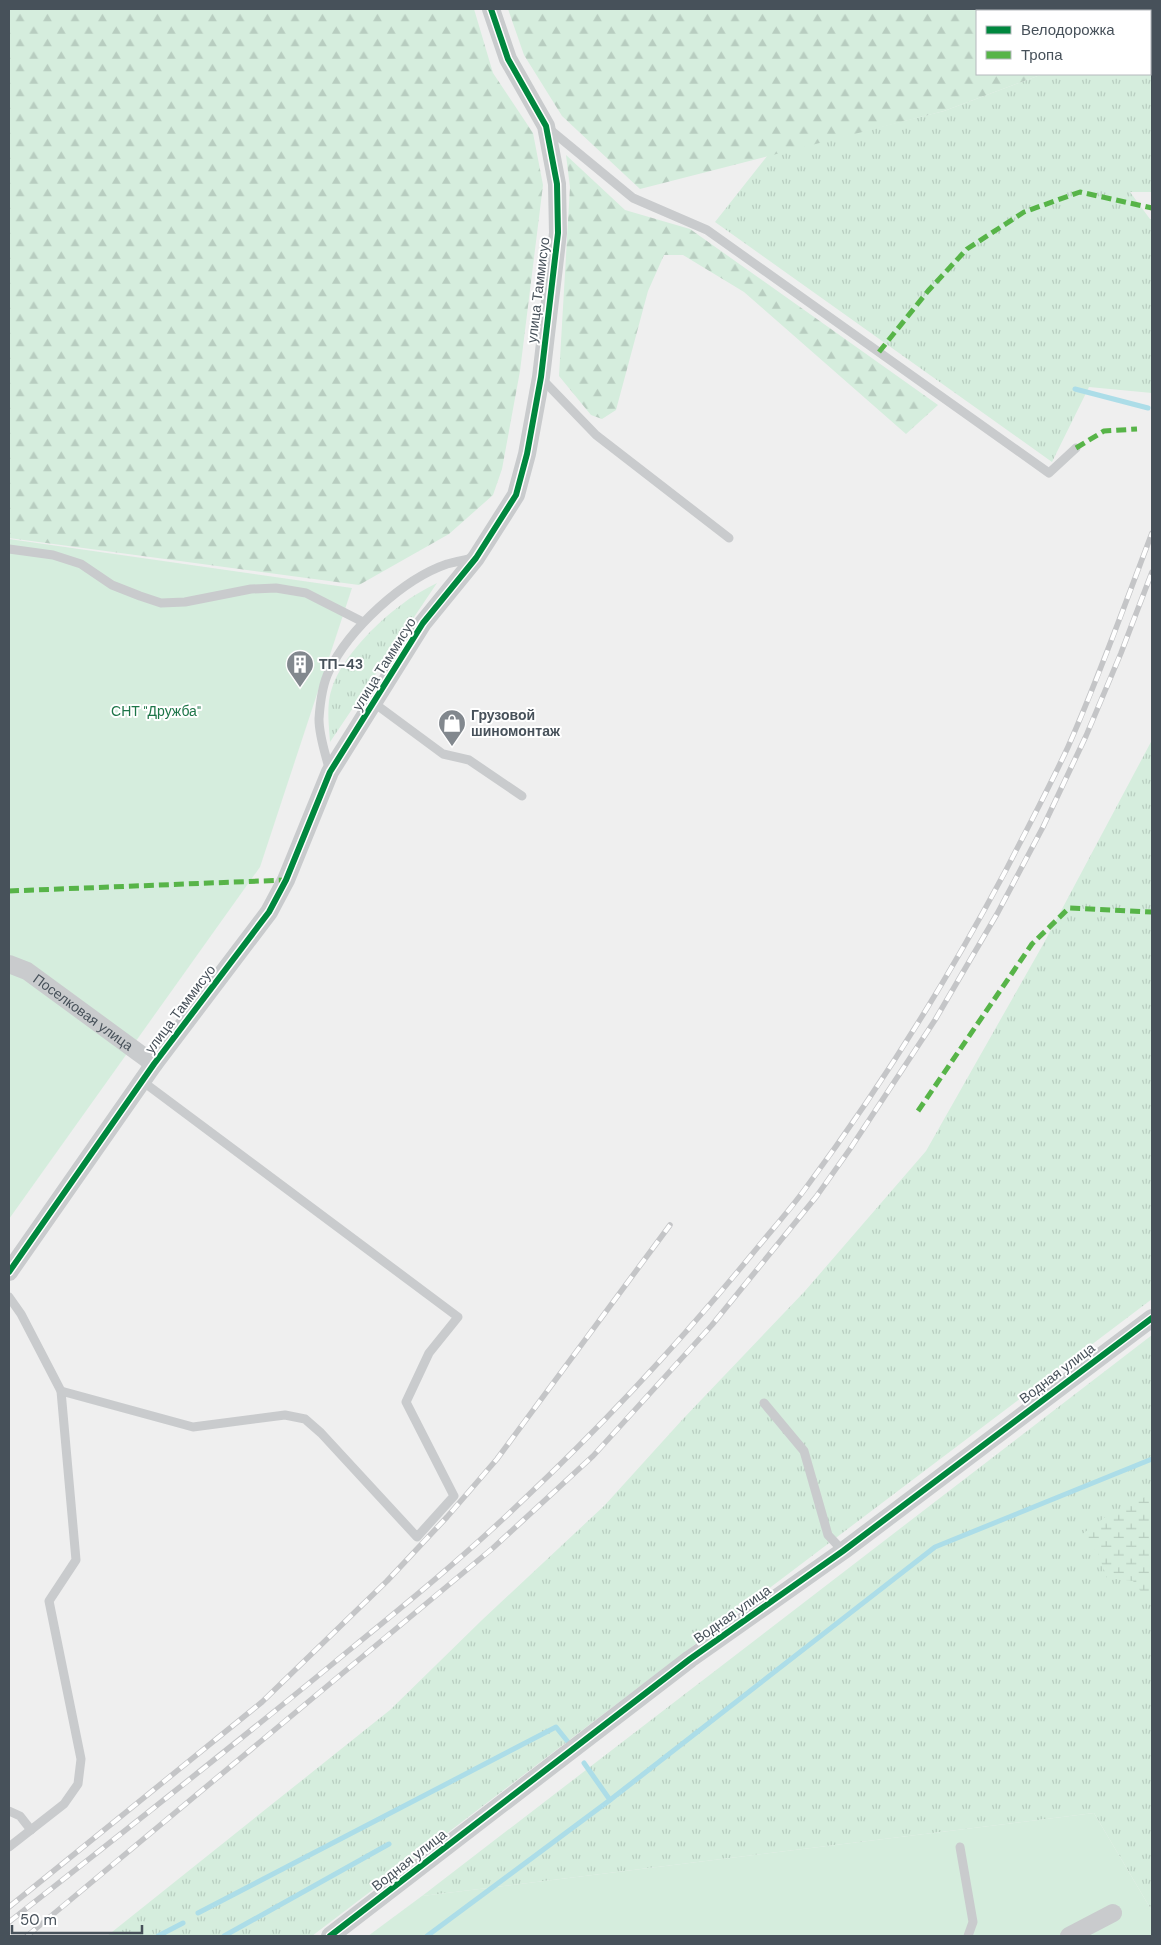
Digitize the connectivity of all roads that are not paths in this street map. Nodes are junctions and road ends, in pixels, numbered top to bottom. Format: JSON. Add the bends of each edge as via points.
{"nodes":[{"id":1,"x":491,"y":9,"type":"edge"},
{"id":2,"x":546,"y":126,"type":"junction"},
{"id":3,"x":541,"y":378,"type":"junction"},
{"id":4,"x":1076,"y":448,"type":"dead end"},
{"id":5,"x":729,"y":538,"type":"dead end"},
{"id":6,"x":9,"y":549,"type":"edge"},
{"id":7,"x":476,"y":558,"type":"junction"},
{"id":8,"x":363,"y":622,"type":"junction"},
{"id":9,"x":374,"y":703,"type":"junction"},
{"id":10,"x":330,"y":772,"type":"junction"},
{"id":11,"x":522,"y":796,"type":"dead end"},
{"id":12,"x":9,"y":964,"type":"edge"},
{"id":13,"x":154,"y":1064,"type":"junction"},
{"id":14,"x":142,"y":1081,"type":"junction"},
{"id":15,"x":9,"y":1272,"type":"edge"},
{"id":16,"x":9,"y":1297,"type":"edge"},
{"id":17,"x":1152,"y":1318,"type":"edge"},
{"id":18,"x":61,"y":1391,"type":"junction"},
{"id":19,"x":764,"y":1403,"type":"dead end"},
{"id":20,"x":843,"y":1551,"type":"junction"},
{"id":21,"x":9,"y":1811,"type":"edge"},
{"id":22,"x":31,"y":1830,"type":"junction"},
{"id":23,"x":960,"y":1847,"type":"dead end"},
{"id":24,"x":9,"y":1848,"type":"edge"},
{"id":25,"x":1114,"y":1913,"type":"dead end"},
{"id":26,"x":330,"y":1936,"type":"edge"},
{"id":27,"x":968,"y":1936,"type":"edge"},
{"id":28,"x":1069,"y":1936,"type":"edge"}],
"edges":[{"from":1,"to":2,"type":"street","name":"улица Таммисуо","via":[[508,60]]},
{"from":2,"to":3,"type":"street","name":"улица Таммисуо","via":[[557,184],[558,233]]},
{"from":2,"to":4,"type":"lane","via":[[633,198],[707,230],[1049,472]]},
{"from":3,"to":5,"type":"lane","via":[[596,435]]},
{"from":3,"to":7,"type":"street","name":"улица Таммисуо","via":[[516,495]]},
{"from":6,"to":8,"type":"lane","via":[[53,555],[81,564],[112,584],[162,603],[185,602],[251,588],[276,588],[306,593]]},
{"from":7,"to":8,"type":"lane","via":[[447,564],[422,576]]},
{"from":7,"to":9,"type":"street","name":"улица Таммисуо","via":[[423,623]]},
{"from":8,"to":10,"type":"lane","via":[[329,671],[321,702],[319,721]]},
{"from":9,"to":10,"type":"street","name":"улица Таммисуо"},
{"from":9,"to":11,"type":"lane","via":[[443,754],[469,760]]},
{"from":10,"to":13,"type":"street","name":"улица Таммисуо","via":[[286,880],[269,912]]},
{"from":12,"to":13,"type":"street","name":"Поселковая улица","via":[[27,971]]},
{"from":13,"to":14,"type":"street","name":"улица Таммисуо"},
{"from":14,"to":15,"type":"street","name":"улица Таммисуо"},
{"from":14,"to":18,"type":"lane","via":[[458,1317],[428,1353],[406,1402],[454,1496],[418,1537],[322,1433],[305,1419],[284,1415],[193,1427]]},
{"from":16,"to":18,"type":"lane"},
{"from":17,"to":20,"type":"street","name":"Водная улица"},
{"from":18,"to":22,"type":"lane","via":[[76,1560],[49,1602],[81,1759],[78,1784],[69,1797]]},
{"from":19,"to":20,"type":"lane","via":[[804,1451],[828,1535]]},
{"from":20,"to":26,"type":"street","name":"Водная улица","via":[[690,1658]]},
{"from":21,"to":22,"type":"lane","via":[[20,1816]]},
{"from":22,"to":24,"type":"lane"},
{"from":23,"to":27,"type":"lane","via":[[974,1922]]},
{"from":25,"to":28,"type":"street"}]}
